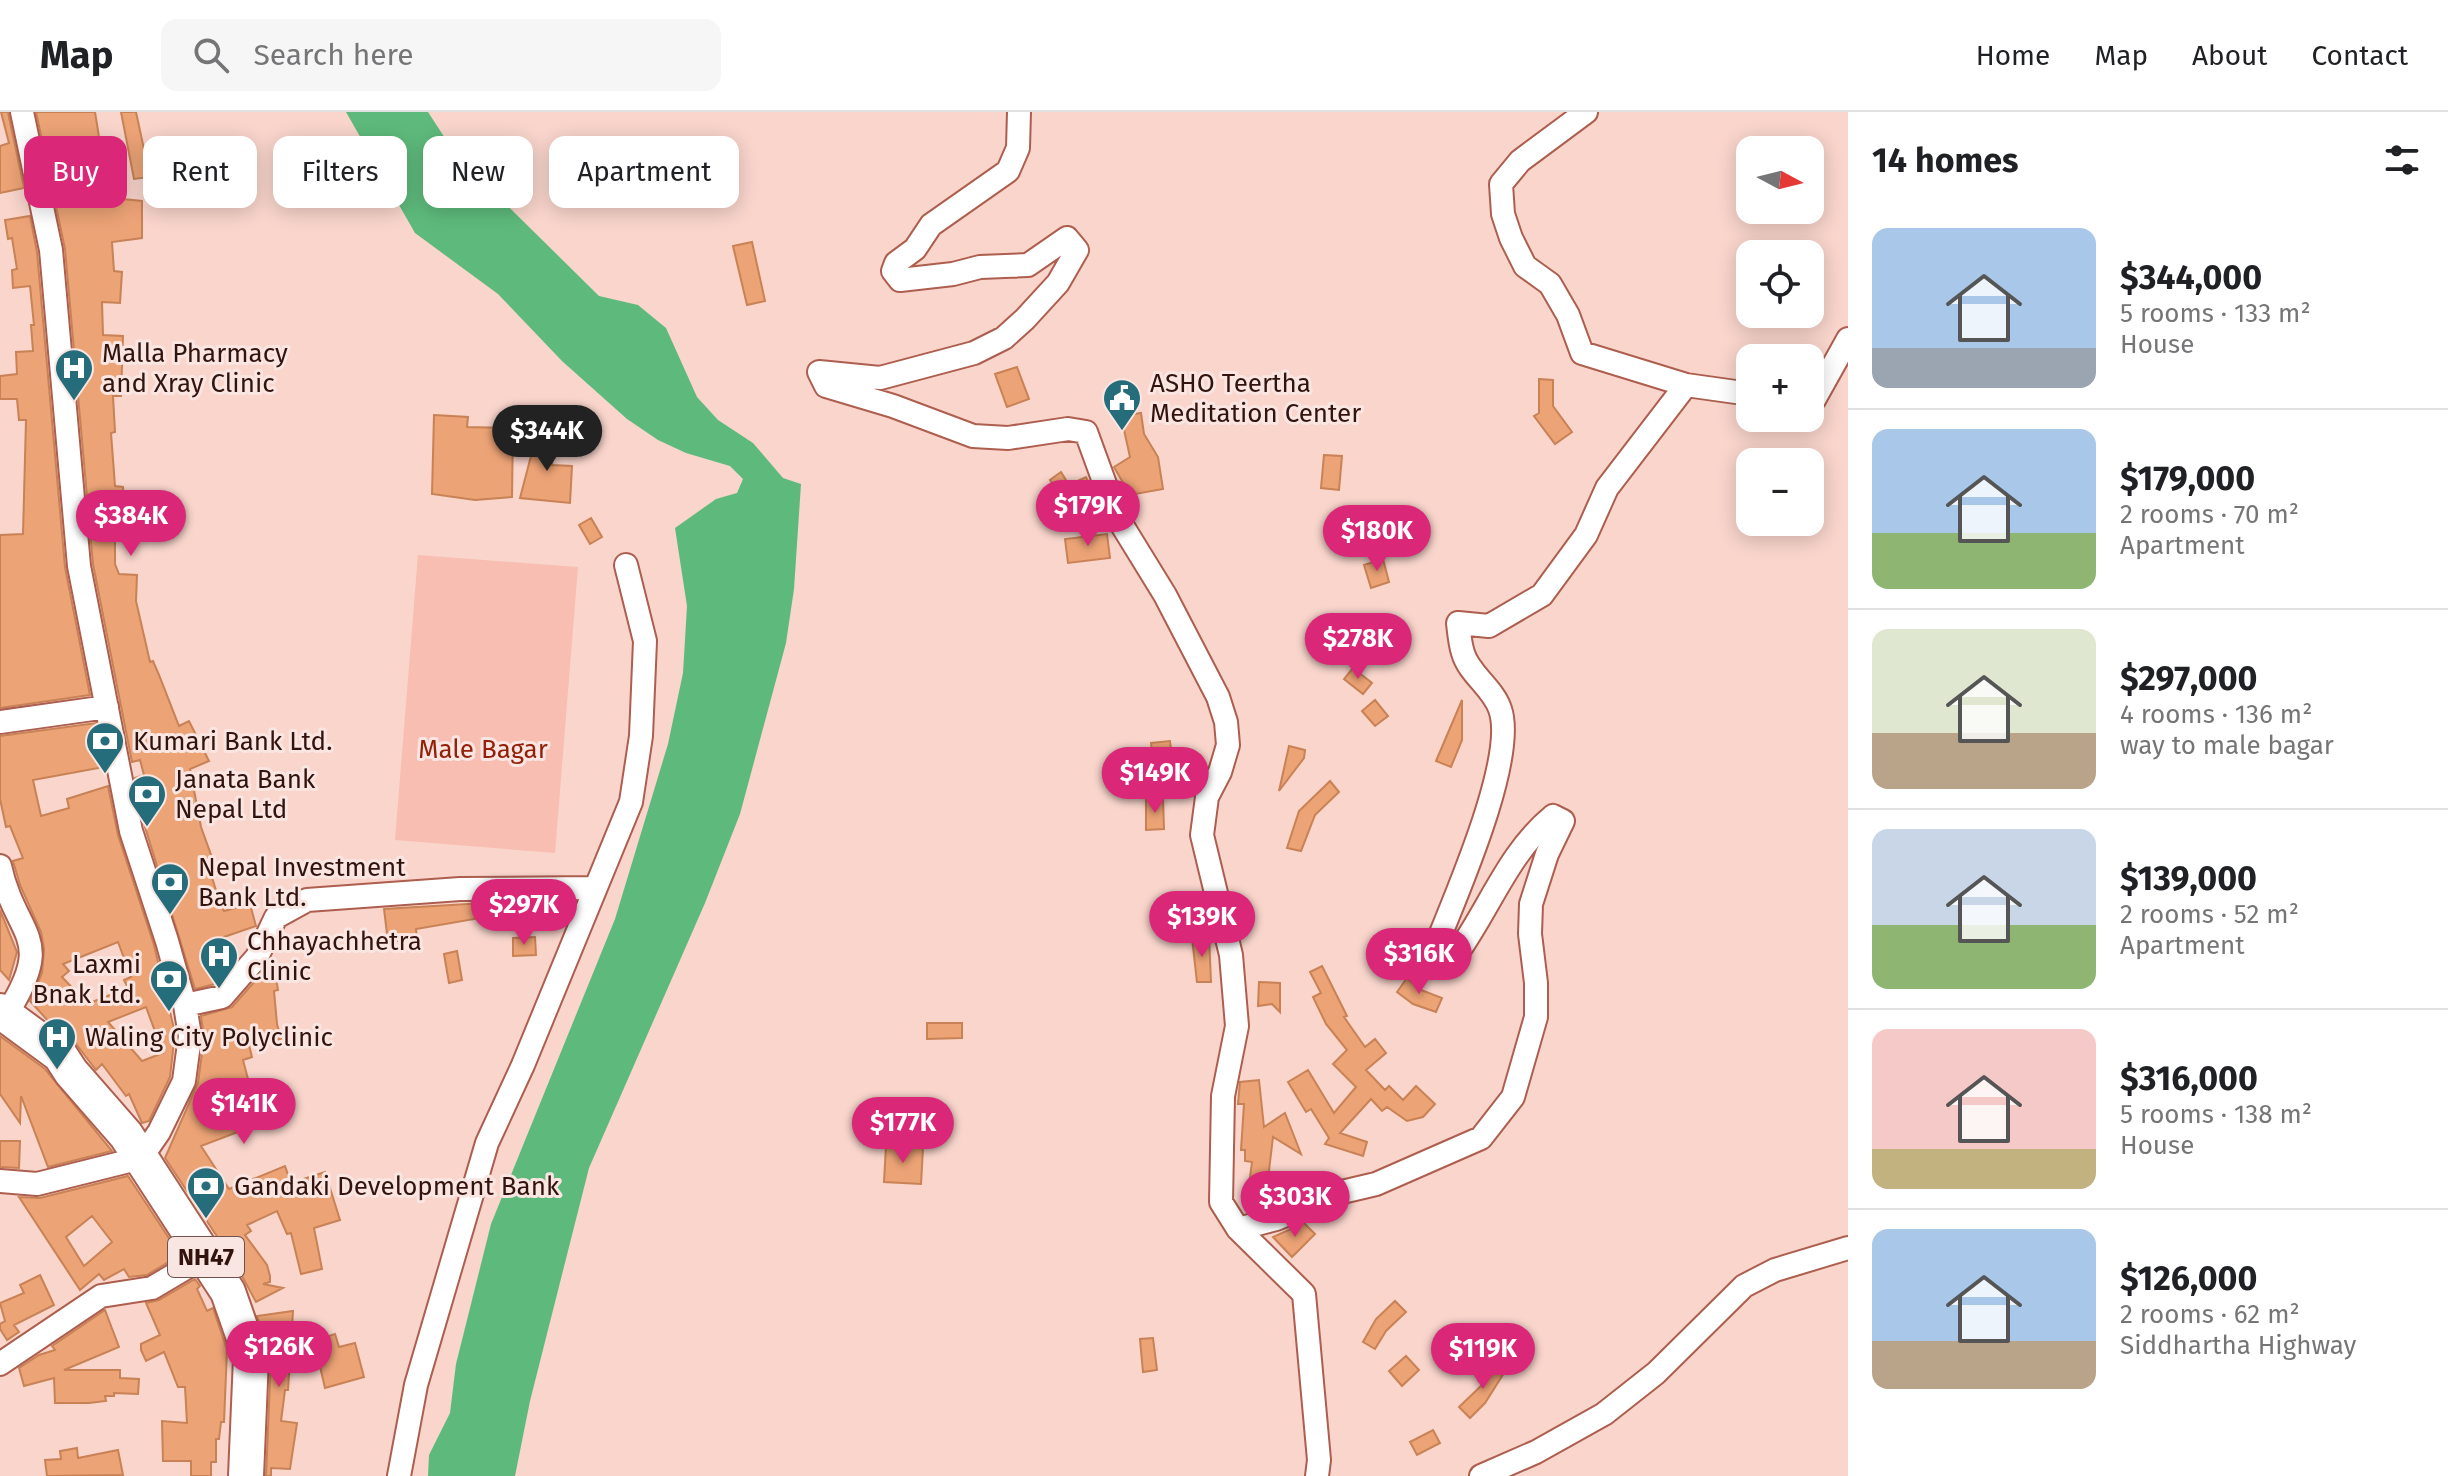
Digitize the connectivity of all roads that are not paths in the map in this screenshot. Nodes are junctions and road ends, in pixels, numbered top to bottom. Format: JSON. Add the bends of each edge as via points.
{"nodes":[{"id":1,"x":22,"y":112,"type":"edge"},
{"id":2,"x":1019,"y":112,"type":"edge"},
{"id":3,"x":1586,"y":112,"type":"edge"},
{"id":4,"x":1848,"y":339,"type":"edge"},
{"id":5,"x":1824,"y":382,"type":"edge"},
{"id":6,"x":1686,"y":385,"type":"junction"},
{"id":7,"x":1736,"y":392,"type":"edge"},
{"id":8,"x":626,"y":565,"type":"dead end"},
{"id":9,"x":107,"y":707,"type":"junction"},
{"id":10,"x":0,"y":722,"type":"edge"},
{"id":11,"x":0,"y":866,"type":"edge"},
{"id":12,"x":594,"y":888,"type":"junction"},
{"id":13,"x":185,"y":1005,"type":"junction"},
{"id":14,"x":3,"y":1013,"type":"edge"},
{"id":15,"x":141,"y":1158,"type":"junction"},
{"id":16,"x":0,"y":1181,"type":"edge"},
{"id":17,"x":37,"y":1184,"type":"junction"},
{"id":18,"x":0,"y":1192,"type":"edge"},
{"id":19,"x":1238,"y":1229,"type":"junction"},
{"id":20,"x":1848,"y":1248,"type":"edge"},
{"id":21,"x":206,"y":1256,"type":"junction"},
{"id":22,"x":0,"y":1364,"type":"edge"},
{"id":23,"x":246,"y":1476,"type":"edge"},
{"id":24,"x":399,"y":1476,"type":"edge"},
{"id":25,"x":1317,"y":1476,"type":"edge"},
{"id":26,"x":1481,"y":1476,"type":"edge"}],
"edges":[{"from":1,"to":9,"type":"street","via":[[51,250],[79,566]]},
{"from":2,"to":19,"type":"street","via":[[1018,148],[1008,171],[931,225],[893,271],[900,280],[1028,265],[1067,238],[1077,250],[1058,283],[1004,338],[974,353],[880,378],[819,372],[826,386],[973,436],[1086,432],[1117,517],[1218,697],[1228,745],[1207,797],[1202,835],[1231,955],[1237,1026],[1223,1096],[1221,1202]]},
{"from":3,"to":6,"type":"street","via":[[1520,161],[1501,184],[1511,238],[1525,266],[1550,284],[1582,353]]},
{"from":4,"to":5,"type":"street"},
{"from":6,"to":7,"type":"street"},
{"from":6,"to":19,"type":"street","via":[[1607,488],[1586,535],[1542,595],[1489,626],[1458,623],[1463,655],[1500,707],[1505,731],[1478,837],[1437,943],[1447,954],[1458,952],[1474,930],[1531,834],[1553,816],[1563,821],[1531,904],[1536,1017],[1513,1097],[1481,1138],[1376,1184]]},
{"from":8,"to":12,"type":"street","via":[[645,641],[641,736],[631,802]]},
{"from":9,"to":10,"type":"street"},
{"from":9,"to":13,"type":"street","via":[[131,831]]},
{"from":11,"to":14,"type":"street","via":[[32,957],[28,978]]},
{"from":12,"to":13,"type":"street","via":[[460,889],[307,900],[276,917],[257,957],[222,997]]},
{"from":12,"to":24,"type":"street","via":[[487,1143],[416,1385]]},
{"from":13,"to":15,"type":"street","via":[[189,1050],[184,1081]]},
{"from":14,"to":15,"type":"highway","number":"NH47","via":[[60,1055]]},
{"from":15,"to":17,"type":"street"},
{"from":15,"to":21,"type":"highway","number":"NH47"},
{"from":16,"to":17,"type":"street"},
{"from":17,"to":18,"type":"street"},
{"from":19,"to":25,"type":"street","via":[[1304,1294]]},
{"from":20,"to":26,"type":"street","via":[[1775,1270],[1744,1286],[1656,1373],[1604,1414]]},
{"from":21,"to":22,"type":"street","via":[[152,1288],[101,1296]]},
{"from":21,"to":23,"type":"highway","number":"NH47","via":[[228,1292],[251,1358]]}]}
